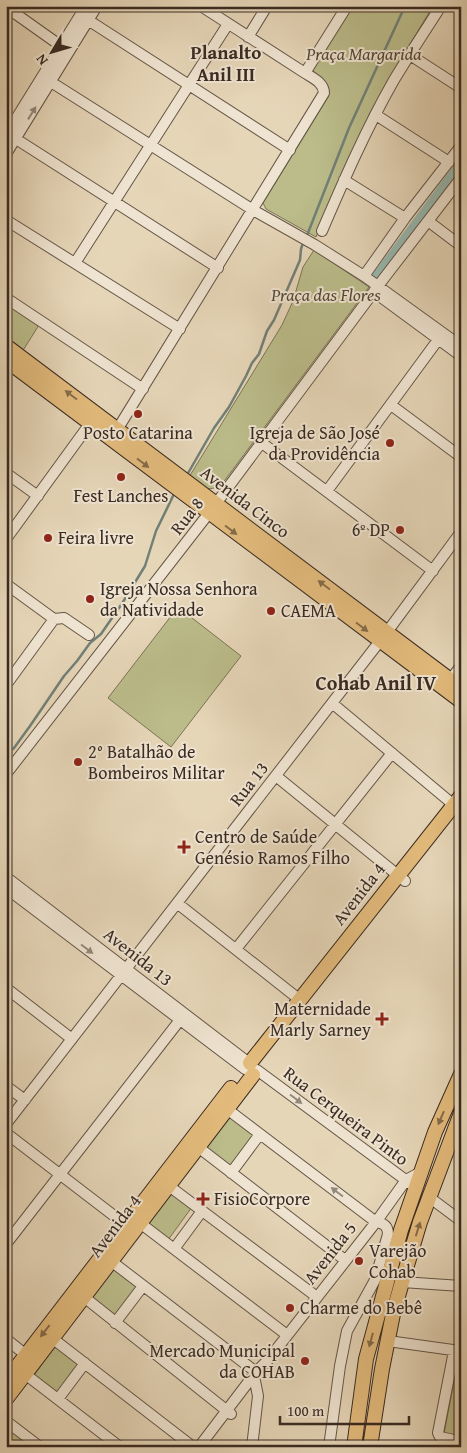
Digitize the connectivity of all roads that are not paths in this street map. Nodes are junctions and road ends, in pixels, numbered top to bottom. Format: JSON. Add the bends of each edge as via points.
{"nodes":[{"id":1,"x":86,"y":6,"type":"edge"},
{"id":2,"x":97,"y":6,"type":"edge"},
{"id":3,"x":201,"y":6,"type":"edge"},
{"id":4,"x":267,"y":6,"type":"edge"},
{"id":5,"x":347,"y":6,"type":"edge"},
{"id":6,"x":441,"y":6,"type":"edge"},
{"id":7,"x":6,"y":7,"type":"edge"},
{"id":8,"x":88,"y":20,"type":"junction"},
{"id":9,"x":228,"y":24,"type":"junction"},
{"id":10,"x":248,"y":37,"type":"junction"},
{"id":11,"x":61,"y":46,"type":"junction"},
{"id":12,"x":410,"y":55,"type":"junction"},
{"id":13,"x":305,"y":73,"type":"junction"},
{"id":14,"x":51,"y":82,"type":"junction"},
{"id":15,"x":189,"y":84,"type":"junction"},
{"id":16,"x":461,"y":88,"type":"edge"},
{"id":17,"x":376,"y":115,"type":"junction"},
{"id":18,"x":10,"y":130,"type":"edge"},
{"id":19,"x":150,"y":145,"type":"junction"},
{"id":20,"x":461,"y":146,"type":"edge"},
{"id":21,"x":290,"y":150,"type":"junction"},
{"id":22,"x":6,"y":154,"type":"edge"},
{"id":23,"x":449,"y":162,"type":"junction"},
{"id":24,"x":461,"y":178,"type":"edge"},
{"id":25,"x":344,"y":180,"type":"junction"},
{"id":26,"x":114,"y":202,"type":"junction"},
{"id":27,"x":253,"y":210,"type":"junction"},
{"id":28,"x":405,"y":218,"type":"junction"},
{"id":29,"x":6,"y":220,"type":"edge"},
{"id":30,"x":428,"y":221,"type":"junction"},
{"id":31,"x":322,"y":231,"type":"dead end"},
{"id":32,"x":461,"y":246,"type":"edge"},
{"id":33,"x":75,"y":263,"type":"junction"},
{"id":34,"x":218,"y":268,"type":"junction"},
{"id":35,"x":364,"y":276,"type":"junction"},
{"id":36,"x":376,"y":289,"type":"junction"},
{"id":37,"x":6,"y":298,"type":"edge"},
{"id":38,"x":180,"y":329,"type":"junction"},
{"id":39,"x":441,"y":336,"type":"junction"},
{"id":40,"x":6,"y":346,"type":"edge"},
{"id":41,"x":461,"y":346,"type":"edge"},
{"id":42,"x":461,"y":356,"type":"edge"},
{"id":43,"x":6,"y":360,"type":"edge"},
{"id":44,"x":143,"y":389,"type":"junction"},
{"id":45,"x":391,"y":405,"type":"junction"},
{"id":46,"x":93,"y":419,"type":"junction"},
{"id":47,"x":117,"y":430,"type":"junction"},
{"id":48,"x":262,"y":443,"type":"junction"},
{"id":49,"x":461,"y":457,"type":"edge"},
{"id":50,"x":163,"y":472,"type":"junction"},
{"id":51,"x":6,"y":473,"type":"edge"},
{"id":52,"x":327,"y":491,"type":"junction"},
{"id":53,"x":38,"y":496,"type":"junction"},
{"id":54,"x":213,"y":509,"type":"junction"},
{"id":55,"x":461,"y":532,"type":"edge"},
{"id":56,"x":6,"y":539,"type":"edge"},
{"id":57,"x":432,"y":571,"type":"junction"},
{"id":58,"x":6,"y":584,"type":"edge"},
{"id":59,"x":54,"y":619,"type":"junction"},
{"id":60,"x":90,"y":635,"type":"dead end"},
{"id":61,"x":384,"y":637,"type":"junction"},
{"id":62,"x":461,"y":666,"type":"edge"},
{"id":63,"x":456,"y":684,"type":"edge"},
{"id":64,"x":6,"y":685,"type":"edge"},
{"id":65,"x":461,"y":701,"type":"edge"},
{"id":66,"x":332,"y":703,"type":"junction"},
{"id":67,"x":392,"y":753,"type":"junction"},
{"id":68,"x":6,"y":774,"type":"edge"},
{"id":69,"x":276,"y":776,"type":"junction"},
{"id":70,"x":459,"y":805,"type":"edge"},
{"id":71,"x":335,"y":824,"type":"junction"},
{"id":72,"x":6,"y":877,"type":"edge"},
{"id":73,"x":402,"y":878,"type":"junction"},
{"id":74,"x":6,"y":888,"type":"edge"},
{"id":75,"x":384,"y":901,"type":"junction"},
{"id":76,"x":178,"y":903,"type":"junction"},
{"id":77,"x":236,"y":949,"type":"junction"},
{"id":78,"x":124,"y":972,"type":"junction"},
{"id":79,"x":6,"y":988,"type":"edge"},
{"id":80,"x":300,"y":1000,"type":"junction"},
{"id":81,"x":182,"y":1018,"type":"junction"},
{"id":82,"x":72,"y":1039,"type":"junction"},
{"id":83,"x":251,"y":1069,"type":"junction"},
{"id":84,"x":461,"y":1074,"type":"edge"},
{"id":85,"x":6,"y":1086,"type":"edge"},
{"id":86,"x":25,"y":1100,"type":"junction"},
{"id":87,"x":227,"y":1109,"type":"junction"},
{"id":88,"x":461,"y":1113,"type":"edge"},
{"id":89,"x":6,"y":1124,"type":"edge"},
{"id":90,"x":6,"y":1133,"type":"edge"},
{"id":91,"x":260,"y":1134,"type":"junction"},
{"id":92,"x":198,"y":1147,"type":"junction"},
{"id":93,"x":180,"y":1163,"type":"junction"},
{"id":94,"x":231,"y":1173,"type":"junction"},
{"id":95,"x":60,"y":1174,"type":"junction"},
{"id":96,"x":411,"y":1184,"type":"junction"},
{"id":97,"x":169,"y":1186,"type":"junction"},
{"id":98,"x":429,"y":1197,"type":"junction"},
{"id":99,"x":202,"y":1211,"type":"junction"},
{"id":100,"x":461,"y":1221,"type":"edge"},
{"id":101,"x":376,"y":1222,"type":"junction"},
{"id":102,"x":133,"y":1224,"type":"junction"},
{"id":103,"x":119,"y":1242,"type":"junction"},
{"id":104,"x":6,"y":1244,"type":"edge"},
{"id":105,"x":174,"y":1249,"type":"junction"},
{"id":106,"x":346,"y":1260,"type":"junction"},
{"id":107,"x":111,"y":1261,"type":"junction"},
{"id":108,"x":381,"y":1281,"type":"junction"},
{"id":109,"x":402,"y":1282,"type":"junction"},
{"id":110,"x":143,"y":1286,"type":"junction"},
{"id":111,"x":461,"y":1286,"type":"edge"},
{"id":112,"x":84,"y":1297,"type":"junction"},
{"id":113,"x":317,"y":1297,"type":"junction"},
{"id":114,"x":62,"y":1317,"type":"junction"},
{"id":115,"x":116,"y":1323,"type":"junction"},
{"id":116,"x":287,"y":1336,"type":"junction"},
{"id":117,"x":52,"y":1338,"type":"junction"},
{"id":118,"x":6,"y":1339,"type":"edge"},
{"id":119,"x":388,"y":1341,"type":"junction"},
{"id":120,"x":458,"y":1351,"type":"edge"},
{"id":121,"x":26,"y":1355,"type":"junction"},
{"id":122,"x":84,"y":1363,"type":"junction"},
{"id":123,"x":25,"y":1374,"type":"junction"},
{"id":124,"x":256,"y":1376,"type":"junction"},
{"id":125,"x":6,"y":1381,"type":"edge"},
{"id":126,"x":7,"y":1396,"type":"edge"},
{"id":127,"x":58,"y":1399,"type":"junction"},
{"id":128,"x":229,"y":1412,"type":"junction"},
{"id":129,"x":6,"y":1421,"type":"edge"},
{"id":130,"x":461,"y":1439,"type":"edge"},
{"id":131,"x":26,"y":1443,"type":"edge"},
{"id":132,"x":40,"y":1447,"type":"edge"},
{"id":133,"x":120,"y":1447,"type":"edge"},
{"id":134,"x":193,"y":1447,"type":"edge"},
{"id":135,"x":199,"y":1447,"type":"edge"},
{"id":136,"x":206,"y":1447,"type":"edge"},
{"id":137,"x":252,"y":1447,"type":"edge"},
{"id":138,"x":329,"y":1447,"type":"edge"},
{"id":139,"x":354,"y":1447,"type":"edge"},
{"id":140,"x":370,"y":1447,"type":"edge"}],
"edges":[{"from":1,"to":11,"type":"street"},
{"from":2,"to":8,"type":"street"},
{"from":3,"to":9,"type":"street"},
{"from":4,"to":10,"type":"street"},
{"from":5,"to":13,"type":"street"},
{"from":6,"to":12,"type":"street"},
{"from":7,"to":11,"type":"street"},
{"from":8,"to":14,"type":"street"},
{"from":8,"to":15,"type":"street"},
{"from":9,"to":10,"type":"street"},
{"from":9,"to":15,"type":"street"},
{"from":10,"to":13,"type":"street"},
{"from":11,"to":18,"type":"street"},
{"from":12,"to":16,"type":"street"},
{"from":12,"to":17,"type":"street"},
{"from":13,"to":21,"type":"street","via":[[321,84],[323,96]]},
{"from":18,"to":14,"type":"street","one_way":true},
{"from":14,"to":19,"type":"street"},
{"from":15,"to":19,"type":"street"},
{"from":15,"to":21,"type":"street"},
{"from":17,"to":23,"type":"street"},
{"from":17,"to":25,"type":"street"},
{"from":18,"to":22,"type":"street"},
{"from":18,"to":26,"type":"street"},
{"from":19,"to":26,"type":"street"},
{"from":19,"to":27,"type":"street"},
{"from":20,"to":23,"type":"street"},
{"from":21,"to":27,"type":"street"},
{"from":23,"to":28,"type":"street"},
{"from":24,"to":30,"type":"street","name":"Rua 8"},
{"from":25,"to":28,"type":"street"},
{"from":25,"to":31,"type":"street"},
{"from":26,"to":33,"type":"street"},
{"from":26,"to":34,"type":"street"},
{"from":27,"to":34,"type":"street"},
{"from":27,"to":35,"type":"street"},
{"from":28,"to":35,"type":"street"},
{"from":29,"to":33,"type":"street"},
{"from":30,"to":32,"type":"street"},
{"from":30,"to":36,"type":"street","name":"Rua 8"},
{"from":33,"to":38,"type":"street"},
{"from":34,"to":38,"type":"street"},
{"from":35,"to":36,"type":"street"},
{"from":36,"to":39,"type":"street"},
{"from":36,"to":48,"type":"street","name":"Rua 8"},
{"from":37,"to":44,"type":"street"},
{"from":38,"to":44,"type":"street"},
{"from":39,"to":41,"type":"street"},
{"from":39,"to":42,"type":"street"},
{"from":39,"to":45,"type":"street"},
{"from":46,"to":40,"type":"main road","name":"Avenida Cinco","one_way":true},
{"from":43,"to":46,"type":"main road","name":"Avenida Cinco"},
{"from":44,"to":47,"type":"street"},
{"from":45,"to":49,"type":"street"},
{"from":45,"to":52,"type":"street"},
{"from":46,"to":47,"type":"main road","name":"Avenida Cinco"},
{"from":46,"to":50,"type":"main road","name":"Avenida Cinco","one_way":true},
{"from":46,"to":53,"type":"street"},
{"from":47,"to":50,"type":"main road","name":"Avenida Cinco"},
{"from":48,"to":52,"type":"street"},
{"from":48,"to":54,"type":"street","name":"Rua 8"},
{"from":50,"to":54,"type":"main road","name":"Avenida Cinco"},
{"from":51,"to":53,"type":"street"},
{"from":52,"to":57,"type":"street"},
{"from":53,"to":56,"type":"street"},
{"from":54,"to":61,"type":"main road","name":"Avenida Cinco"},
{"from":54,"to":68,"type":"street","name":"Rua 8"},
{"from":55,"to":57,"type":"street","name":"Rua 13"},
{"from":57,"to":61,"type":"street","name":"Rua 13"},
{"from":58,"to":59,"type":"street"},
{"from":59,"to":60,"type":"street","via":[[64,618]]},
{"from":59,"to":64,"type":"street"},
{"from":61,"to":63,"type":"main road","name":"Avenida Cinco"},
{"from":61,"to":65,"type":"main road","name":"Avenida Cinco"},
{"from":61,"to":66,"type":"street","name":"Rua 13"},
{"from":62,"to":63,"type":"street"},
{"from":66,"to":67,"type":"street"},
{"from":66,"to":69,"type":"street","name":"Rua 13"},
{"from":67,"to":70,"type":"street"},
{"from":67,"to":71,"type":"street"},
{"from":69,"to":71,"type":"street"},
{"from":69,"to":76,"type":"street","name":"Rua 13"},
{"from":70,"to":73,"type":"main road","name":"Avenida 4"},
{"from":71,"to":73,"type":"street"},
{"from":71,"to":77,"type":"street"},
{"from":72,"to":78,"type":"street","name":"Avenida 13"},
{"from":73,"to":75,"type":"main road","name":"Avenida 4"},
{"from":74,"to":78,"type":"street","name":"Avenida 13","one_way":true},
{"from":75,"to":80,"type":"main road","name":"Avenida 4"},
{"from":75,"to":83,"type":"main road","name":"Avenida 4"},
{"from":76,"to":77,"type":"street"},
{"from":76,"to":78,"type":"street","name":"Rua 13"},
{"from":77,"to":80,"type":"street"},
{"from":78,"to":81,"type":"street","name":"Avenida 13"},
{"from":78,"to":82,"type":"street","name":"Rua 13"},
{"from":79,"to":82,"type":"street"},
{"from":80,"to":83,"type":"main road","name":"Avenida 4"},
{"from":81,"to":83,"type":"street","name":"Avenida 13"},
{"from":81,"to":95,"type":"street"},
{"from":82,"to":86,"type":"street","name":"Rua 13"},
{"from":83,"to":87,"type":"main road","name":"Avenida 4"},
{"from":83,"to":93,"type":"main road","name":"Avenida 4"},
{"from":83,"to":96,"type":"street","name":"Rua Cerqueira Pinto","one_way":true},
{"from":84,"to":96,"type":"main road","one_way":true,"via":[[435,1132],[422,1172]]},
{"from":85,"to":86,"type":"street"},
{"from":86,"to":89,"type":"street","name":"Rua 13"},
{"from":87,"to":91,"type":"street"},
{"from":87,"to":92,"type":"main road","name":"Avenida 4"},
{"from":88,"to":98,"type":"main road"},
{"from":90,"to":95,"type":"street"},
{"from":91,"to":94,"type":"street"},
{"from":101,"to":91,"type":"street","one_way":true},
{"from":92,"to":93,"type":"main road","name":"Avenida 4"},
{"from":92,"to":94,"type":"street"},
{"from":93,"to":97,"type":"main road","name":"Avenida 4"},
{"from":93,"to":102,"type":"main road","name":"Avenida 4"},
{"from":94,"to":106,"type":"street"},
{"from":95,"to":102,"type":"street"},
{"from":95,"to":104,"type":"street"},
{"from":96,"to":101,"type":"street","name":"Avenida 5"},
{"from":96,"to":108,"type":"main road","via":[[401,1230]]},
{"from":97,"to":99,"type":"street"},
{"from":97,"to":102,"type":"main road","name":"Avenida 4"},
{"from":98,"to":100,"type":"street"},
{"from":109,"to":98,"type":"main road","one_way":true},
{"from":99,"to":105,"type":"street"},
{"from":99,"to":113,"type":"street"},
{"from":101,"to":106,"type":"street","name":"Avenida 5"},
{"from":101,"to":108,"type":"street","via":[[387,1226],[388,1234]]},
{"from":102,"to":103,"type":"main road","name":"Avenida 4"},
{"from":102,"to":105,"type":"street"},
{"from":103,"to":107,"type":"main road","name":"Avenida 4"},
{"from":103,"to":114,"type":"main road","name":"Avenida 4"},
{"from":105,"to":116,"type":"street"},
{"from":106,"to":113,"type":"street","name":"Avenida 5"},
{"from":107,"to":110,"type":"street"},
{"from":107,"to":112,"type":"main road","name":"Avenida 4"},
{"from":108,"to":138,"type":"street","via":[[347,1331]]},
{"from":108,"to":139,"type":"main road","one_way":true},
{"from":109,"to":111,"type":"street"},
{"from":109,"to":119,"type":"main road"},
{"from":110,"to":115,"type":"street"},
{"from":110,"to":124,"type":"street"},
{"from":112,"to":114,"type":"main road","name":"Avenida 4"},
{"from":112,"to":115,"type":"street"},
{"from":113,"to":116,"type":"street","name":"Avenida 5"},
{"from":114,"to":117,"type":"main road","name":"Avenida 4"},
{"from":114,"to":121,"type":"main road","name":"Avenida 4","one_way":true},
{"from":115,"to":128,"type":"street"},
{"from":116,"to":124,"type":"street","name":"Avenida 5"},
{"from":117,"to":122,"type":"street"},
{"from":117,"to":123,"type":"main road","name":"Avenida 4"},
{"from":118,"to":121,"type":"street"},
{"from":119,"to":120,"type":"street"},
{"from":119,"to":140,"type":"main road"},
{"from":120,"to":130,"type":"street","via":[[438,1433],[446,1439]]},
{"from":121,"to":125,"type":"main road","name":"Avenida 4"},
{"from":122,"to":127,"type":"street"},
{"from":122,"to":134,"type":"street"},
{"from":123,"to":126,"type":"main road","name":"Avenida 4"},
{"from":123,"to":127,"type":"street"},
{"from":124,"to":128,"type":"street","name":"Avenida 5"},
{"from":124,"to":137,"type":"street","via":[[258,1396]]},
{"from":127,"to":133,"type":"street"},
{"from":128,"to":135,"type":"street","name":"Avenida 5"},
{"from":128,"to":136,"type":"street","name":"Avenida 5"},
{"from":129,"to":131,"type":"street"},
{"from":131,"to":132,"type":"street"}]}
